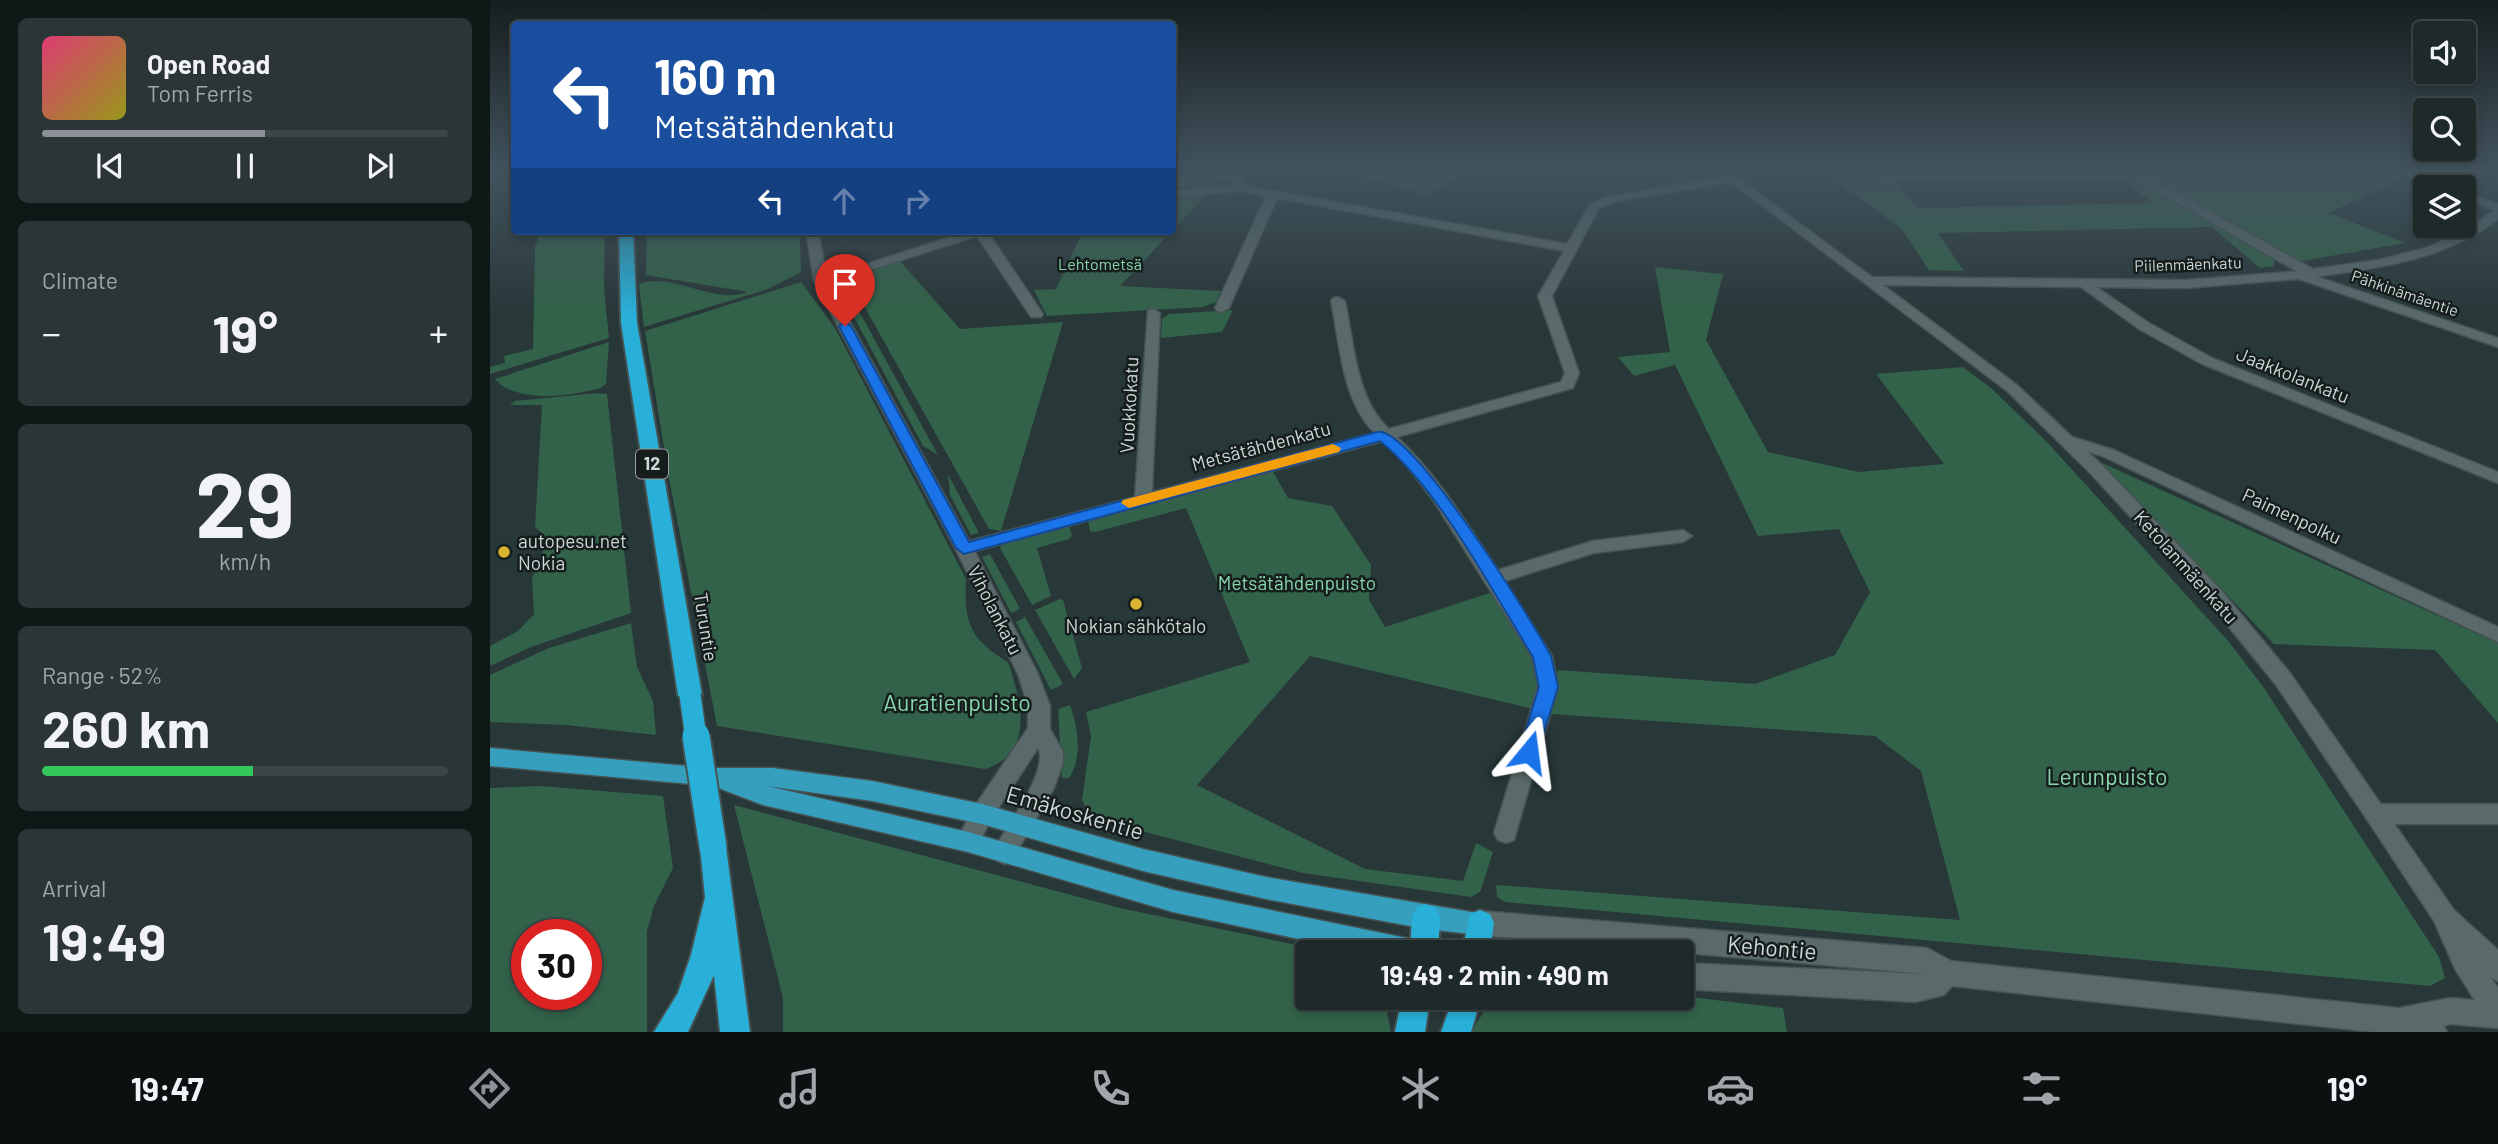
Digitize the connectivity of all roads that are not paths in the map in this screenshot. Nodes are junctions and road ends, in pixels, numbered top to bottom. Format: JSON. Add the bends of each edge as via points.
{"nodes":[{"id":1,"x":1263,"y":217,"type":"edge"},
{"id":2,"x":1400,"y":217,"type":"edge"},
{"id":3,"x":1590,"y":217,"type":"edge"},
{"id":4,"x":1782,"y":217,"type":"edge"},
{"id":5,"x":2208,"y":217,"type":"edge"},
{"id":6,"x":2491,"y":217,"type":"edge"},
{"id":7,"x":626,"y":235,"type":"edge"},
{"id":8,"x":813,"y":235,"type":"edge"},
{"id":9,"x":967,"y":235,"type":"edge"},
{"id":10,"x":983,"y":235,"type":"edge"},
{"id":11,"x":1570,"y":248,"type":"junction"},
{"id":12,"x":2305,"y":274,"type":"junction"},
{"id":13,"x":821,"y":281,"type":"junction"},
{"id":14,"x":1866,"y":281,"type":"junction"},
{"id":15,"x":2086,"y":284,"type":"junction"},
{"id":16,"x":1338,"y":301,"type":"dead end"},
{"id":17,"x":1222,"y":308,"type":"dead end"},
{"id":18,"x":1153,"y":313,"type":"dead end"},
{"id":19,"x":1036,"y":314,"type":"dead end"},
{"id":20,"x":2498,"y":343,"type":"edge"},
{"id":21,"x":1382,"y":435,"type":"junction"},
{"id":22,"x":2066,"y":440,"type":"junction"},
{"id":23,"x":2498,"y":478,"type":"edge"},
{"id":24,"x":1143,"y":499,"type":"junction"},
{"id":25,"x":1683,"y":536,"type":"dead end"},
{"id":26,"x":964,"y":548,"type":"junction"},
{"id":27,"x":1494,"y":578,"type":"junction"},
{"id":28,"x":2498,"y":635,"type":"edge"},
{"id":29,"x":1039,"y":730,"type":"junction"},
{"id":30,"x":490,"y":757,"type":"edge"},
{"id":31,"x":565,"y":763,"type":"junction"},
{"id":32,"x":490,"y":767,"type":"edge"},
{"id":33,"x":709,"y":777,"type":"junction"},
{"id":34,"x":982,"y":814,"type":"junction"},
{"id":35,"x":2376,"y":814,"type":"junction"},
{"id":36,"x":2498,"y":814,"type":"edge"},
{"id":37,"x":1018,"y":825,"type":"junction"},
{"id":38,"x":1506,"y":832,"type":"dead end"},
{"id":39,"x":968,"y":842,"type":"junction"},
{"id":40,"x":1004,"y":853,"type":"junction"},
{"id":41,"x":719,"y":889,"type":"junction"},
{"id":42,"x":2443,"y":913,"type":"junction"},
{"id":43,"x":1426,"y":917,"type":"junction"},
{"id":44,"x":1480,"y":923,"type":"junction"},
{"id":45,"x":1359,"y":940,"type":"edge"},
{"id":46,"x":1425,"y":940,"type":"edge"},
{"id":47,"x":1478,"y":940,"type":"edge"},
{"id":48,"x":2498,"y":968,"type":"edge"},
{"id":49,"x":1947,"y":973,"type":"junction"},
{"id":50,"x":1694,"y":977,"type":"edge"},
{"id":51,"x":1414,"y":1010,"type":"edge"},
{"id":52,"x":1463,"y":1010,"type":"edge"},
{"id":53,"x":2498,"y":1014,"type":"edge"},
{"id":54,"x":2399,"y":1021,"type":"junction"},
{"id":55,"x":669,"y":1032,"type":"edge"},
{"id":56,"x":735,"y":1032,"type":"edge"},
{"id":57,"x":1410,"y":1032,"type":"edge"},
{"id":58,"x":1456,"y":1032,"type":"edge"},
{"id":59,"x":2433,"y":1032,"type":"edge"}],
"edges":[{"from":1,"to":17,"type":"street"},
{"from":2,"to":11,"type":"street"},
{"from":3,"to":11,"type":"street"},
{"from":4,"to":14,"type":"street","name":"Ketolanmäenkatu"},
{"from":5,"to":12,"type":"street","name":"Pähkinämäentie"},
{"from":6,"to":12,"type":"street","name":"Piilenmäenkatu","via":[[2477,231],[2445,246]]},
{"from":7,"to":41,"type":"highway","name":"Turuntie","number":"12","bridge":true,"via":[[629,323]]},
{"from":8,"to":13,"type":"street","name":"Viholankatu"},
{"from":9,"to":13,"type":"street"},
{"from":10,"to":19,"type":"street"},
{"from":11,"to":21,"type":"street","name":"Metsätähdenkatu","via":[[1545,296],[1572,373],[1568,385]]},
{"from":12,"to":15,"type":"street","name":"Piilenmäenkatu","via":[[2185,284]]},
{"from":12,"to":20,"type":"street","name":"Pähkinämäentie"},
{"from":13,"to":26,"type":"street","name":"Viholankatu"},
{"from":14,"to":15,"type":"street","name":"Piilenmäenkatu"},
{"from":14,"to":22,"type":"street","name":"Ketolanmäenkatu","via":[[2012,388]]},
{"from":15,"to":23,"type":"street","name":"Jaakkolankatu","via":[[2144,326],[2207,361]]},
{"from":16,"to":21,"type":"street","via":[[1358,395]]},
{"from":18,"to":24,"type":"street","name":"Vuokkokatu"},
{"from":21,"to":24,"type":"street","name":"Metsätähdenkatu"},
{"from":21,"to":27,"type":"street","via":[[1407,455]]},
{"from":22,"to":28,"type":"street","name":"Paimenpolku","via":[[2108,453]]},
{"from":22,"to":35,"type":"street","name":"Ketolanmäenkatu","via":[[2223,606],[2287,684]]},
{"from":24,"to":26,"type":"street","name":"Metsätähdenkatu"},
{"from":25,"to":27,"type":"street","via":[[1592,547]]},
{"from":26,"to":29,"type":"street","name":"Viholankatu","via":[[1028,674],[1039,706]]},
{"from":27,"to":38,"type":"street","via":[[1542,656],[1548,687]]},
{"from":29,"to":34,"type":"street"},
{"from":29,"to":37,"type":"street","name":"Viholankatu","via":[[1052,752],[1052,763]]},
{"from":30,"to":31,"type":"main road","name":"Emäkoskentie"},
{"from":31,"to":32,"type":"main road","name":"Emäkoskentie"},
{"from":31,"to":33,"type":"main road","name":"Emäkoskentie"},
{"from":33,"to":34,"type":"main road","name":"Emäkoskentie","via":[[773,777]]},
{"from":33,"to":39,"type":"main road","name":"Emäkoskentie","via":[[763,795]]},
{"from":34,"to":37,"type":"main road","name":"Emäkoskentie"},
{"from":34,"to":39,"type":"street"},
{"from":35,"to":36,"type":"street"},
{"from":35,"to":42,"type":"street","name":"Ketolanmäenkatu"},
{"from":37,"to":40,"type":"street","name":"Viholankatu"},
{"from":37,"to":43,"type":"main road","name":"Emäkoskentie","via":[[1180,868]]},
{"from":39,"to":40,"type":"main road","name":"Emäkoskentie"},
{"from":40,"to":45,"type":"main road","name":"Emäkoskentie","via":[[1173,901]]},
{"from":41,"to":55,"type":"highway","via":[[699,981]]},
{"from":41,"to":56,"type":"highway","name":"Turuntie","number":"12"},
{"from":42,"to":48,"type":"street","name":"Ketolanmäenkatu"},
{"from":42,"to":53,"type":"street","name":"Ketolanmäenkatu","via":[[2464,960]]},
{"from":43,"to":44,"type":"main road","name":"Kehontie"},
{"from":43,"to":46,"type":"highway"},
{"from":44,"to":47,"type":"highway"},
{"from":44,"to":49,"type":"street","name":"Kehontie","via":[[1927,960]]},
{"from":49,"to":50,"type":"street","name":"Kehontie","via":[[1935,986],[1915,989]]},
{"from":49,"to":54,"type":"street","name":"Kehontie"},
{"from":51,"to":57,"type":"highway"},
{"from":52,"to":58,"type":"highway"},
{"from":53,"to":54,"type":"street","name":"Kehontie","via":[[2450,1011]]},
{"from":54,"to":59,"type":"street","name":"Kehontie"}]}
